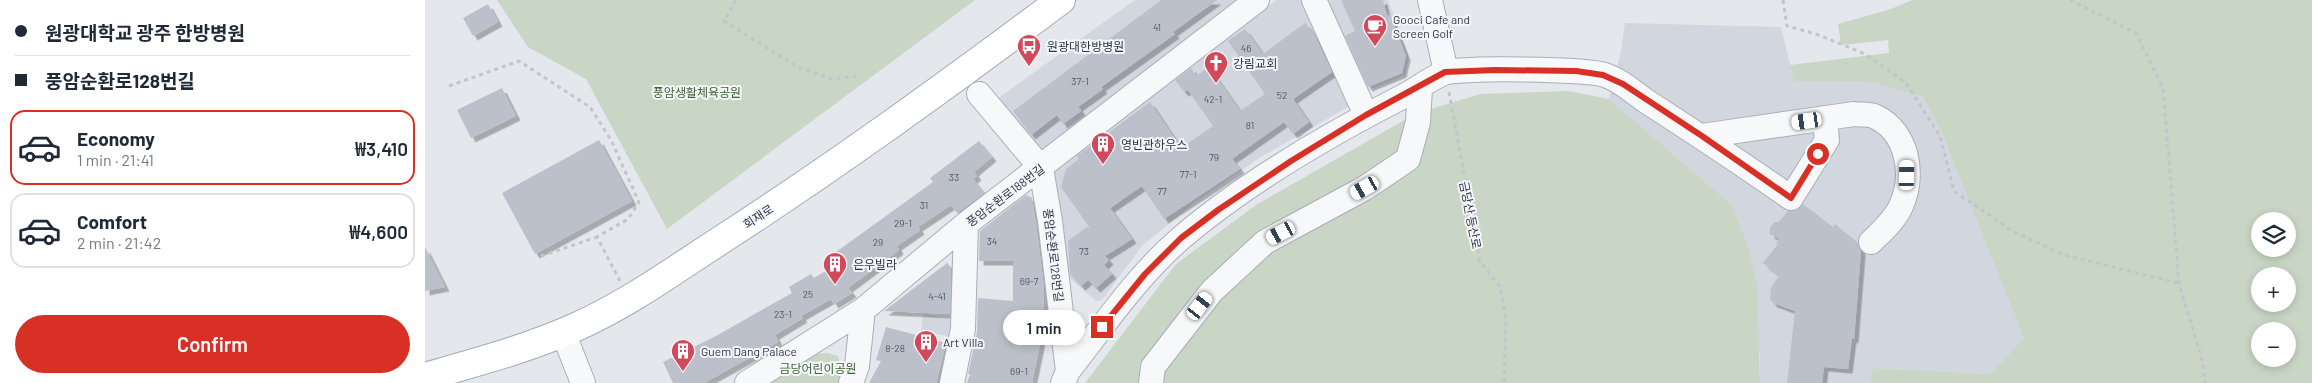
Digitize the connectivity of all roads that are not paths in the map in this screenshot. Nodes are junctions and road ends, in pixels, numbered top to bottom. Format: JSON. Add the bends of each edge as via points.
{"nodes":[{"id":1,"x":1061,"y":0,"type":"edge"},
{"id":2,"x":1257,"y":0,"type":"edge"},
{"id":3,"x":1314,"y":0,"type":"edge"},
{"id":4,"x":1430,"y":0,"type":"edge"},
{"id":5,"x":1445,"y":72,"type":"junction"},
{"id":6,"x":1420,"y":88,"type":"junction"},
{"id":7,"x":979,"y":94,"type":"dead end"},
{"id":8,"x":1366,"y":115,"type":"junction"},
{"id":9,"x":1825,"y":118,"type":"junction"},
{"id":10,"x":1702,"y":136,"type":"junction"},
{"id":11,"x":1041,"y":168,"type":"junction"},
{"id":12,"x":966,"y":224,"type":"junction"},
{"id":13,"x":1871,"y":242,"type":"dead end"},
{"id":14,"x":863,"y":310,"type":"junction"},
{"id":15,"x":563,"y":332,"type":"junction"},
{"id":16,"x":425,"y":377,"type":"edge"},
{"id":17,"x":1066,"y":377,"type":"edge"},
{"id":18,"x":583,"y":383,"type":"edge"},
{"id":19,"x":747,"y":383,"type":"edge"},
{"id":20,"x":851,"y":383,"type":"edge"},
{"id":21,"x":951,"y":383,"type":"edge"},
{"id":22,"x":1151,"y":383,"type":"edge"}],
"edges":[{"from":1,"to":15,"type":"main road","name":"회재로","via":[[860,147],[629,299]]},
{"from":2,"to":11,"type":"street","name":"풍암순환로188번길"},
{"from":3,"to":8,"type":"street"},
{"from":4,"to":5,"type":"street"},
{"from":5,"to":6,"type":"street","name":"풍암순환로128번길"},
{"from":5,"to":10,"type":"street","via":[[1576,71],[1603,75],[1623,84]]},
{"from":6,"to":8,"type":"street","name":"풍암순환로128번길"},
{"from":6,"to":22,"type":"street","via":[[1418,122],[1408,159],[1365,188],[1265,242],[1212,291],[1153,367]]},
{"from":7,"to":11,"type":"street"},
{"from":8,"to":17,"type":"street","name":"풍암순환로128번길","via":[[1276,170],[1181,238],[1145,274]]},
{"from":9,"to":10,"type":"street"},
{"from":9,"to":10,"type":"street","via":[[1827,140],[1791,198]]},
{"from":9,"to":13,"type":"street","via":[[1854,114],[1872,116],[1889,125],[1900,139],[1907,161],[1907,189],[1900,208]]},
{"from":11,"to":12,"type":"street","name":"풍암순환로188번길"},
{"from":11,"to":17,"type":"street","name":"풍암순환로128번길","via":[[1050,221]]},
{"from":12,"to":14,"type":"street","name":"풍암순환로188번길"},
{"from":12,"to":21,"type":"street","via":[[963,328]]},
{"from":14,"to":19,"type":"street","name":"풍암순환로188번길"},
{"from":14,"to":20,"type":"street","via":[[857,366]]},
{"from":15,"to":16,"type":"main road","name":"회재로","via":[[515,351]]},
{"from":15,"to":18,"type":"street"}]}
